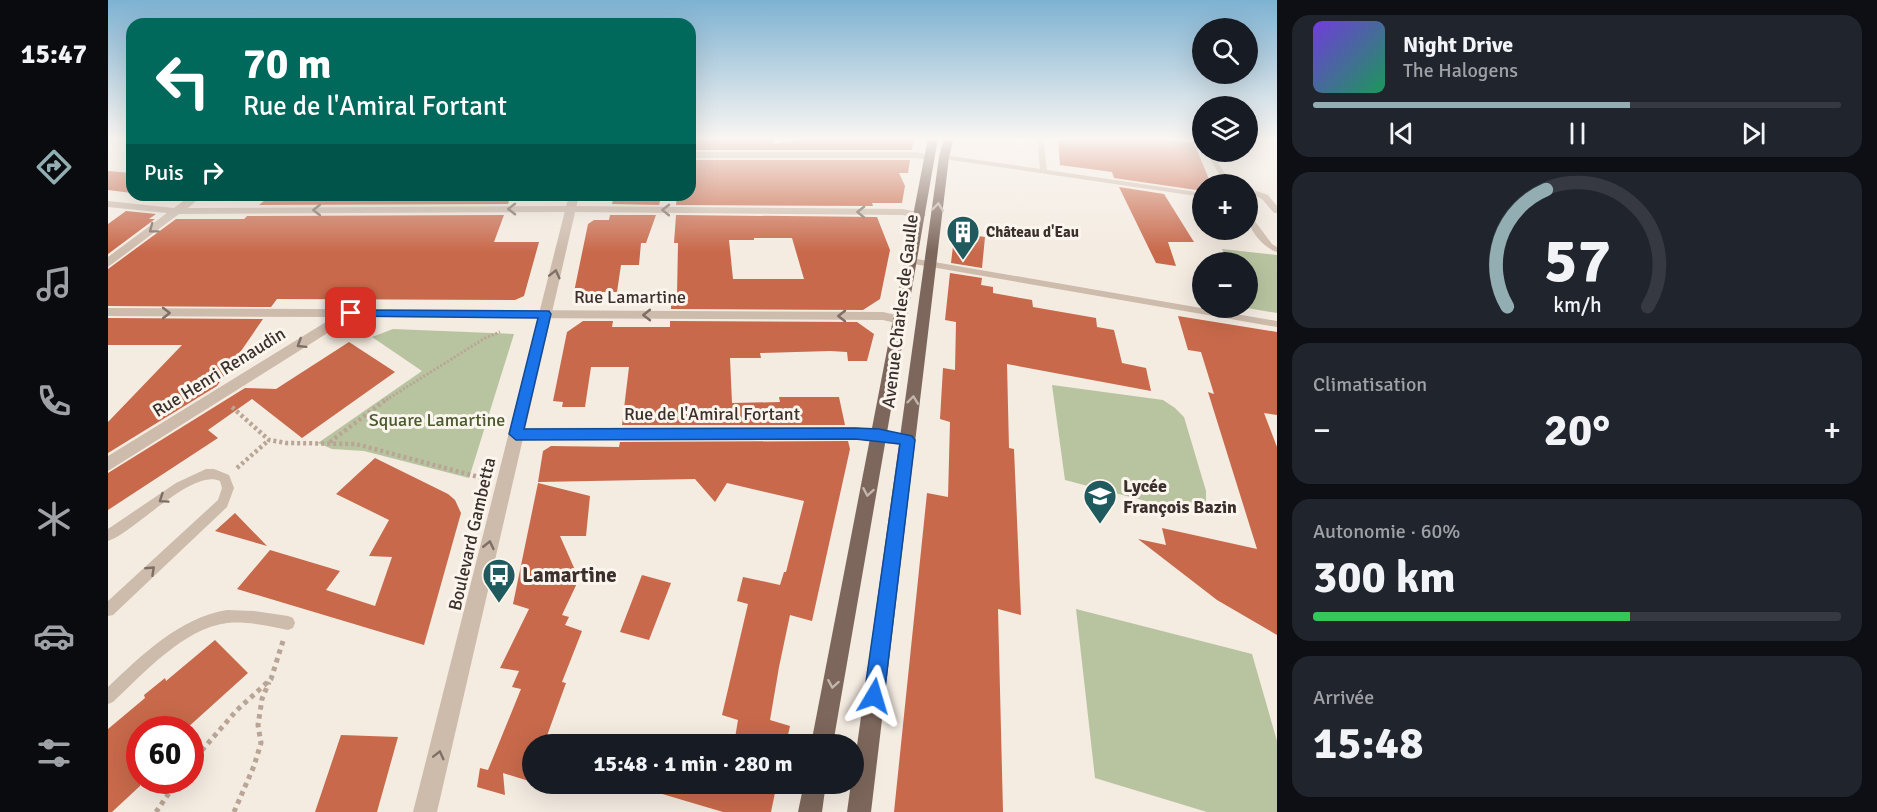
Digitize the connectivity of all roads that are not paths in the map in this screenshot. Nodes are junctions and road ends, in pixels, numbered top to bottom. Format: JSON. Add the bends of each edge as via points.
{"nodes":[{"id":1,"x":931,"y":176,"type":"edge"},
{"id":2,"x":936,"y":176,"type":"edge"},
{"id":3,"x":1071,"y":176,"type":"edge"},
{"id":4,"x":1192,"y":193,"type":"edge"},
{"id":5,"x":1258,"y":194,"type":"edge"},
{"id":6,"x":190,"y":201,"type":"edge"},
{"id":7,"x":445,"y":201,"type":"edge"},
{"id":8,"x":572,"y":202,"type":"edge"},
{"id":9,"x":108,"y":204,"type":"edge"},
{"id":10,"x":441,"y":209,"type":"junction"},
{"id":11,"x":176,"y":211,"type":"junction"},
{"id":12,"x":1277,"y":212,"type":"edge"},
{"id":13,"x":920,"y":215,"type":"junction"},
{"id":14,"x":1258,"y":231,"type":"edge"},
{"id":15,"x":1277,"y":250,"type":"edge"},
{"id":16,"x":911,"y":261,"type":"junction"},
{"id":17,"x":108,"y":263,"type":"edge"},
{"id":18,"x":930,"y":265,"type":"junction"},
{"id":19,"x":108,"y":312,"type":"edge"},
{"id":20,"x":351,"y":313,"type":"junction"},
{"id":21,"x":545,"y":314,"type":"junction"},
{"id":22,"x":900,"y":320,"type":"junction"},
{"id":23,"x":1277,"y":324,"type":"edge"},
{"id":24,"x":516,"y":434,"type":"junction"},
{"id":25,"x":879,"y":435,"type":"junction"},
{"id":26,"x":907,"y":440,"type":"junction"},
{"id":27,"x":108,"y":464,"type":"edge"},
{"id":28,"x":108,"y":536,"type":"edge"},
{"id":29,"x":108,"y":610,"type":"edge"},
{"id":30,"x":288,"y":623,"type":"road end"},
{"id":31,"x":108,"y":697,"type":"edge"},
{"id":32,"x":824,"y":734,"type":"edge"},
{"id":33,"x":813,"y":794,"type":"edge"},
{"id":34,"x":425,"y":812,"type":"edge"},
{"id":35,"x":810,"y":812,"type":"edge"},
{"id":36,"x":859,"y":812,"type":"edge"}],
"edges":[{"from":1,"to":13,"type":"main road","name":"Avenue Charles de Gaulle"},
{"from":18,"to":2,"type":"main road","name":"Avenue Charles de Gaulle","one_way":true},
{"from":3,"to":4,"type":"lane"},
{"from":5,"to":12,"type":"lane"},
{"from":6,"to":11,"type":"street"},
{"from":7,"to":10,"type":"street"},
{"from":8,"to":10,"type":"street","one_way":true},
{"from":13,"to":8,"type":"street","one_way":true},
{"from":21,"to":8,"type":"street","name":"Boulevard Gambetta","one_way":true},
{"from":9,"to":11,"type":"street"},
{"from":10,"to":11,"type":"street","one_way":true},
{"from":11,"to":17,"type":"street","one_way":true},
{"from":13,"to":16,"type":"main road","name":"Avenue Charles de Gaulle"},
{"from":14,"to":15,"type":"lane"},
{"from":16,"to":18,"type":"lane"},
{"from":16,"to":22,"type":"main road","name":"Avenue Charles de Gaulle"},
{"from":18,"to":23,"type":"lane"},
{"from":26,"to":18,"type":"main road","name":"Avenue Charles de Gaulle","one_way":true},
{"from":19,"to":20,"type":"street","name":"Rue Lamartine","one_way":true},
{"from":20,"to":21,"type":"street","name":"Rue Lamartine"},
{"from":20,"to":27,"type":"street","name":"Rue Henri Renaudin","one_way":true},
{"from":22,"to":21,"type":"street","name":"Rue Lamartine","one_way":true,"via":[[883,316]]},
{"from":21,"to":24,"type":"street","name":"Boulevard Gambetta"},
{"from":22,"to":25,"type":"main road","name":"Avenue Charles de Gaulle"},
{"from":24,"to":25,"type":"street","name":"Rue de l'Amiral Fortant"},
{"from":34,"to":24,"type":"street","name":"Boulevard Gambetta","one_way":true},
{"from":25,"to":26,"type":"street","name":"Rue de l'Amiral Fortant"},
{"from":25,"to":32,"type":"main road","name":"Avenue Charles de Gaulle","one_way":true},
{"from":26,"to":36,"type":"main road","name":"Avenue Charles de Gaulle"},
{"from":29,"to":28,"type":"lane","one_way":true,"via":[[223,503],[228,488],[225,478],[204,474]]},
{"from":30,"to":31,"type":"lane","via":[[249,617],[220,618],[184,632]]},
{"from":33,"to":35,"type":"main road"}]}
